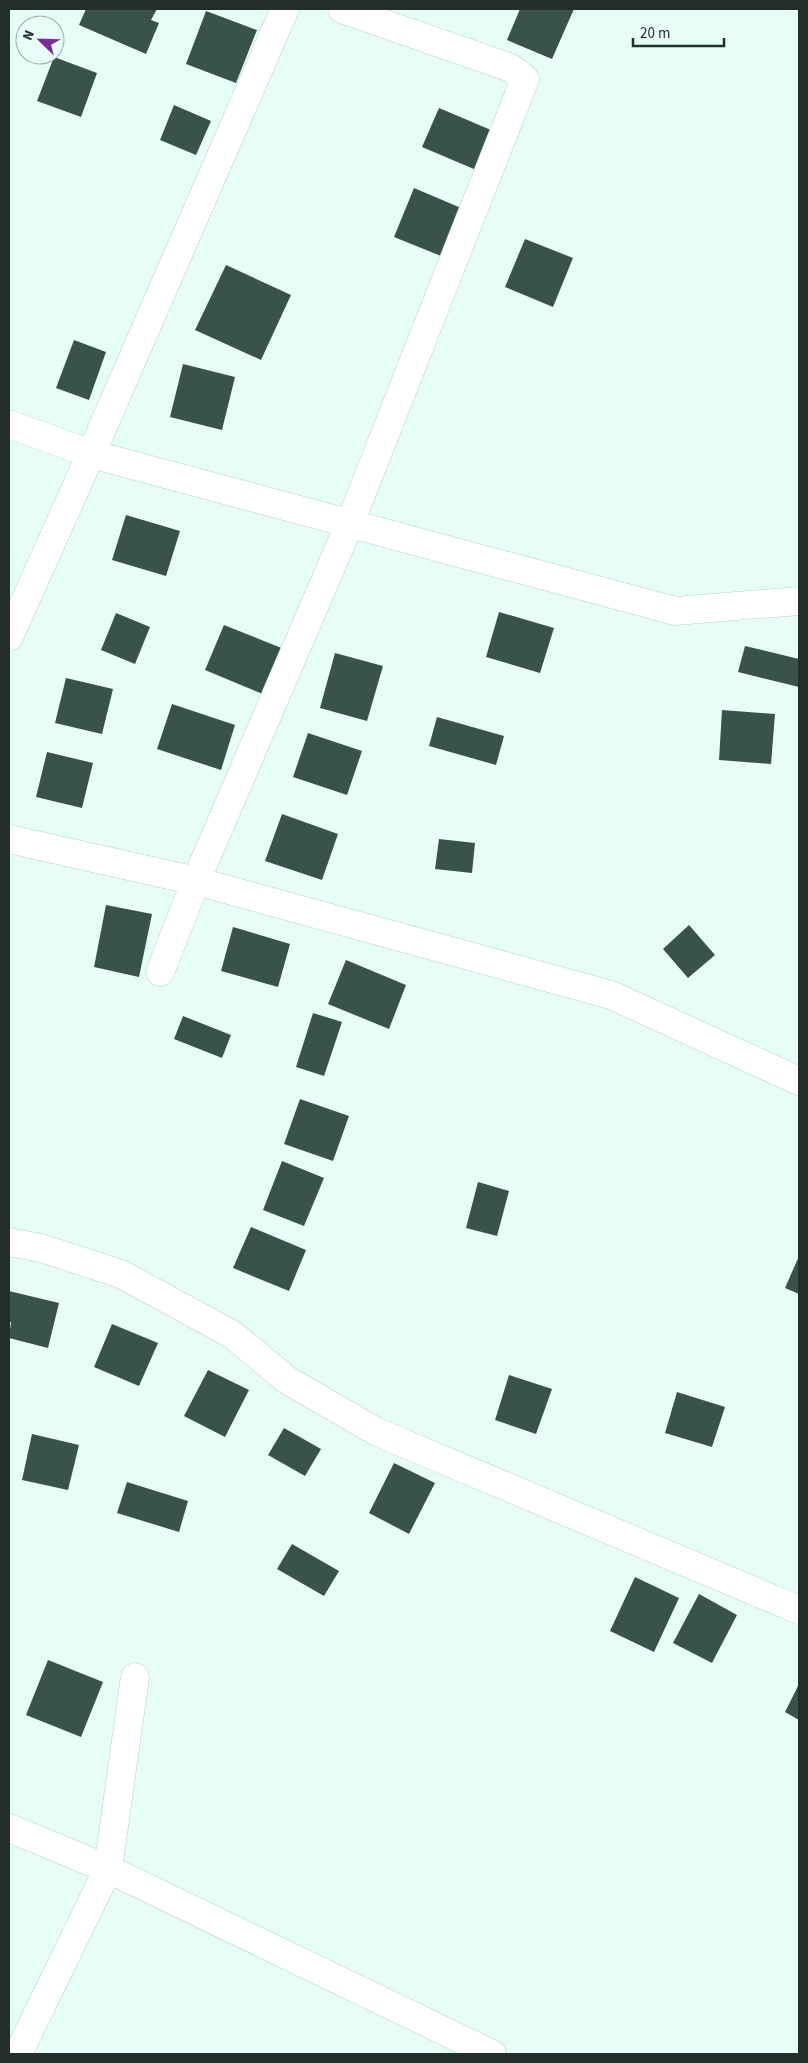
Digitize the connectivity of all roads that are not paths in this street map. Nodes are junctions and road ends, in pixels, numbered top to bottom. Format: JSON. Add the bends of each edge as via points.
{"nodes":[{"id":1,"x":285,"y":9,"type":"edge"},
{"id":2,"x":342,"y":9,"type":"edge"},
{"id":3,"x":9,"y":424,"type":"edge"},
{"id":4,"x":91,"y":454,"type":"junction"},
{"id":5,"x":350,"y":523,"type":"junction"},
{"id":6,"x":799,"y":601,"type":"edge"},
{"id":7,"x":9,"y":637,"type":"edge"},
{"id":8,"x":9,"y":839,"type":"edge"},
{"id":9,"x":196,"y":881,"type":"junction"},
{"id":10,"x":160,"y":972,"type":"dead end"},
{"id":11,"x":799,"y":1081,"type":"edge"},
{"id":12,"x":9,"y":1242,"type":"edge"},
{"id":13,"x":799,"y":1610,"type":"edge"},
{"id":14,"x":135,"y":1676,"type":"dead end"},
{"id":15,"x":9,"y":1828,"type":"edge"},
{"id":16,"x":108,"y":1869,"type":"junction"},
{"id":17,"x":18,"y":2054,"type":"edge"},
{"id":18,"x":492,"y":2054,"type":"edge"}],
"edges":[{"from":1,"to":4,"type":"street"},
{"from":2,"to":5,"type":"street","via":[[512,68],[525,79]]},
{"from":3,"to":4,"type":"street"},
{"from":4,"to":5,"type":"street"},
{"from":4,"to":7,"type":"street"},
{"from":5,"to":6,"type":"street","via":[[675,611]]},
{"from":5,"to":9,"type":"street"},
{"from":8,"to":9,"type":"street"},
{"from":9,"to":10,"type":"street"},
{"from":9,"to":11,"type":"street","via":[[611,995]]},
{"from":12,"to":13,"type":"street","via":[[41,1248],[121,1274],[233,1335],[287,1380],[377,1432]]},
{"from":14,"to":16,"type":"street"},
{"from":15,"to":16,"type":"street"},
{"from":16,"to":17,"type":"street"},
{"from":16,"to":18,"type":"street"}]}
